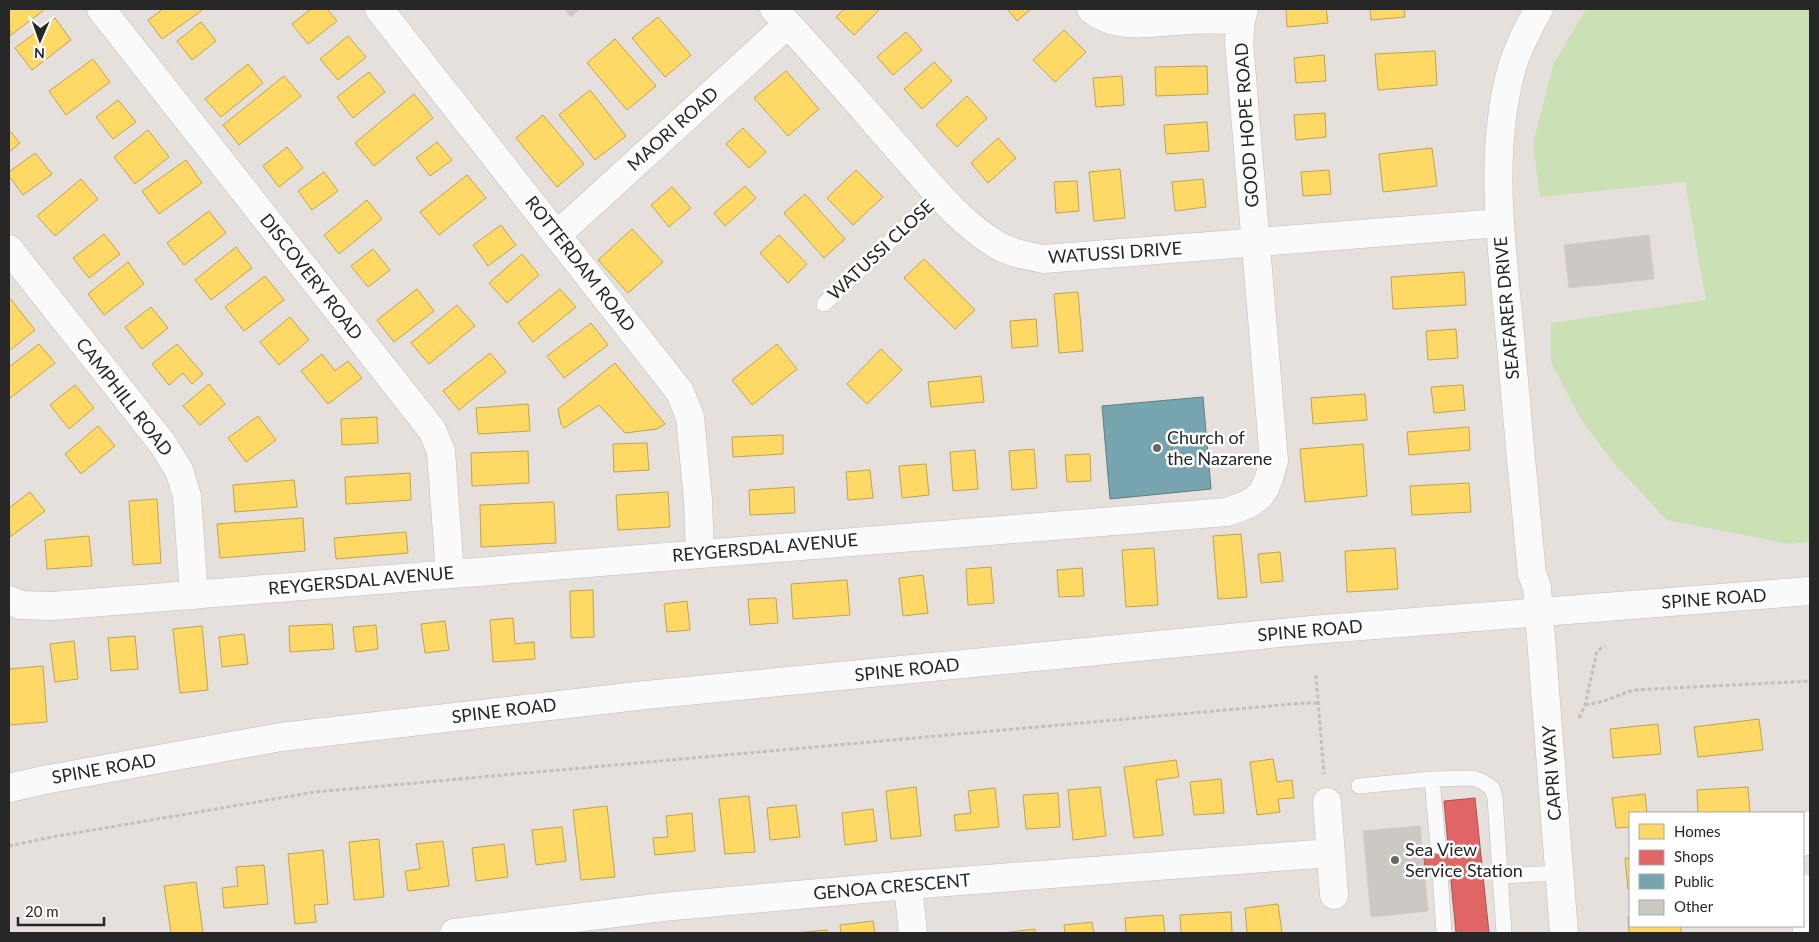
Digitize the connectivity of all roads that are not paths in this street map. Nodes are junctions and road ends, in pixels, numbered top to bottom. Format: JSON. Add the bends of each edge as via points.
{"nodes":[{"id":1,"x":101,"y":9,"type":"edge"},
{"id":2,"x":378,"y":9,"type":"edge"},
{"id":3,"x":1091,"y":9,"type":"edge"},
{"id":4,"x":1539,"y":9,"type":"edge"},
{"id":5,"x":1243,"y":14,"type":"edge"},
{"id":6,"x":781,"y":16,"type":"edge"},
{"id":7,"x":939,"y":195,"type":"junction"},
{"id":8,"x":1500,"y":223,"type":"junction"},
{"id":9,"x":557,"y":235,"type":"junction"},
{"id":10,"x":1256,"y":242,"type":"junction"},
{"id":11,"x":9,"y":249,"type":"edge"},
{"id":12,"x":824,"y":304,"type":"dead end"},
{"id":13,"x":700,"y":553,"type":"junction"},
{"id":14,"x":450,"y":574,"type":"junction"},
{"id":15,"x":1810,"y":592,"type":"edge"},
{"id":16,"x":194,"y":595,"type":"junction"},
{"id":17,"x":9,"y":600,"type":"edge"},
{"id":18,"x":1539,"y":613,"type":"junction"},
{"id":19,"x":1432,"y":779,"type":"junction"},
{"id":20,"x":1359,"y":786,"type":"dead end"},
{"id":21,"x":9,"y":788,"type":"edge"},
{"id":22,"x":1327,"y":802,"type":"road end"},
{"id":23,"x":1810,"y":825,"type":"edge"},
{"id":24,"x":1804,"y":838,"type":"edge"},
{"id":25,"x":1438,"y":846,"type":"dead end"},
{"id":26,"x":1330,"y":853,"type":"junction"},
{"id":27,"x":1440,"y":872,"type":"dead end"},
{"id":28,"x":1560,"y":873,"type":"junction"},
{"id":29,"x":1500,"y":876,"type":"junction"},
{"id":30,"x":908,"y":885,"type":"junction"},
{"id":31,"x":1334,"y":896,"type":"dead end"},
{"id":32,"x":1804,"y":899,"type":"edge"},
{"id":33,"x":454,"y":933,"type":"edge"},
{"id":34,"x":913,"y":933,"type":"edge"},
{"id":35,"x":1444,"y":933,"type":"edge"},
{"id":36,"x":1504,"y":933,"type":"edge"},
{"id":37,"x":1564,"y":933,"type":"edge"},
{"id":38,"x":1807,"y":933,"type":"edge"}],
"edges":[{"from":1,"to":14,"type":"street","name":"DISCOVERY ROAD","via":[[432,430],[441,451]]},
{"from":2,"to":9,"type":"street","name":"ROTTERDAM ROAD"},
{"from":3,"to":5,"type":"street","via":[[1108,20],[1138,23]]},
{"from":4,"to":8,"type":"street","name":"SEAFARER DRIVE","via":[[1512,70],[1503,113],[1498,161]]},
{"from":5,"to":10,"type":"street","name":"GOOD HOPE ROAD","via":[[1240,51]]},
{"from":6,"to":7,"type":"street","name":"WATUSSI DRIVE"},
{"from":6,"to":9,"type":"street","name":"MAORI ROAD"},
{"from":7,"to":10,"type":"street","name":"WATUSSI DRIVE","via":[[972,227],[1000,246],[1024,256],[1044,259]]},
{"from":7,"to":12,"type":"lane","name":"WATUSSI CLOSE"},
{"from":8,"to":10,"type":"street","name":"WATUSSI DRIVE"},
{"from":8,"to":18,"type":"street","name":"SEAFARER DRIVE","via":[[1530,554]]},
{"from":9,"to":13,"type":"street","name":"ROTTERDAM ROAD","via":[[680,392],[690,417]]},
{"from":10,"to":13,"type":"street","name":"REYGERSDAL AVENUE","via":[[1274,462],[1261,495],[1251,504],[1227,512]]},
{"from":11,"to":16,"type":"street","name":"CAMPHILL ROAD","via":[[162,443],[179,470],[187,496]]},
{"from":13,"to":14,"type":"street","name":"REYGERSDAL AVENUE"},
{"from":14,"to":16,"type":"street","name":"REYGERSDAL AVENUE"},
{"from":15,"to":18,"type":"street","name":"SPINE ROAD"},
{"from":16,"to":17,"type":"street","name":"REYGERSDAL AVENUE","via":[[37,607]]},
{"from":18,"to":21,"type":"street","name":"SPINE ROAD","via":[[1311,630],[646,695],[281,737]]},
{"from":18,"to":28,"type":"street","name":"CAPRI WAY"},
{"from":19,"to":20,"type":"lane"},
{"from":19,"to":25,"type":"lane"},
{"from":19,"to":29,"type":"lane","via":[[1473,778],[1492,788]]},
{"from":22,"to":26,"type":"street"},
{"from":23,"to":24,"type":"street"},
{"from":26,"to":30,"type":"street","name":"GENOA CRESCENT"},
{"from":26,"to":31,"type":"street"},
{"from":27,"to":35,"type":"lane"},
{"from":28,"to":29,"type":"lane"},
{"from":28,"to":37,"type":"street","name":"CAPRI WAY"},
{"from":29,"to":36,"type":"lane"},
{"from":30,"to":33,"type":"street","name":"GENOA CRESCENT","via":[[663,907]]},
{"from":30,"to":34,"type":"street"},
{"from":32,"to":38,"type":"street"}]}
